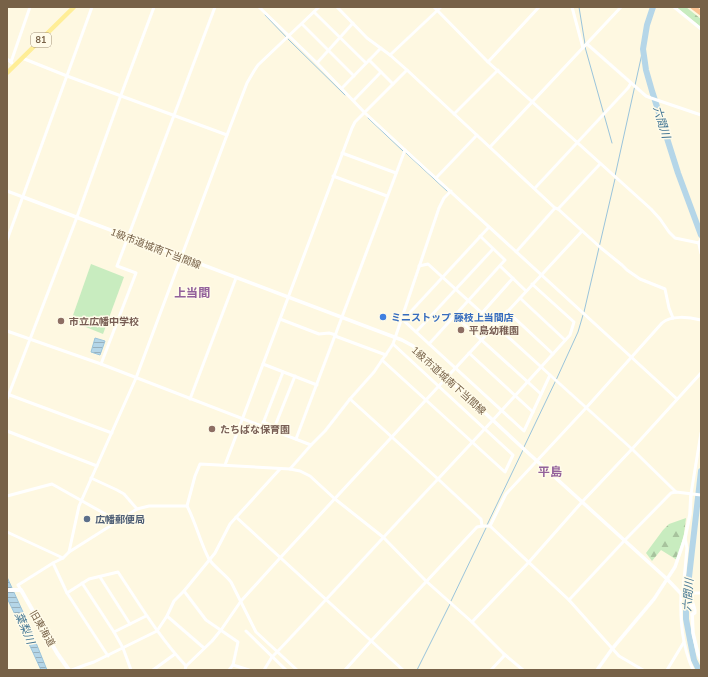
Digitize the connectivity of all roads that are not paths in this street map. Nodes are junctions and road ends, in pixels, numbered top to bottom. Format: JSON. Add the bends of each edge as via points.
{"nodes":[{"id":1,"x":30,"y":7,"type":"edge"},
{"id":2,"x":74,"y":7,"type":"edge"},
{"id":3,"x":92,"y":7,"type":"edge"},
{"id":4,"x":154,"y":7,"type":"edge"},
{"id":5,"x":215,"y":7,"type":"edge"},
{"id":6,"x":259,"y":7,"type":"edge"},
{"id":7,"x":319,"y":7,"type":"edge"},
{"id":8,"x":337,"y":7,"type":"edge"},
{"id":9,"x":434,"y":7,"type":"edge"},
{"id":10,"x":441,"y":7,"type":"edge"},
{"id":11,"x":539,"y":7,"type":"edge"},
{"id":12,"x":572,"y":7,"type":"edge"},
{"id":13,"x":621,"y":7,"type":"edge"},
{"id":14,"x":674,"y":7,"type":"edge"},
{"id":15,"x":693,"y":7,"type":"edge"},
{"id":16,"x":437,"y":10,"type":"junction"},
{"id":17,"x":314,"y":12,"type":"junction"},
{"id":18,"x":701,"y":13,"type":"edge"},
{"id":19,"x":302,"y":24,"type":"junction"},
{"id":20,"x":353,"y":24,"type":"junction"},
{"id":21,"x":701,"y":29,"type":"edge"},
{"id":22,"x":289,"y":36,"type":"junction"},
{"id":23,"x":340,"y":38,"type":"junction"},
{"id":24,"x":587,"y":44,"type":"junction"},
{"id":25,"x":381,"y":48,"type":"junction"},
{"id":26,"x":583,"y":48,"type":"junction"},
{"id":27,"x":328,"y":50,"type":"junction"},
{"id":28,"x":390,"y":56,"type":"junction"},
{"id":29,"x":22,"y":58,"type":"junction"},
{"id":30,"x":370,"y":60,"type":"junction"},
{"id":31,"x":10,"y":61,"type":"edge"},
{"id":32,"x":488,"y":62,"type":"junction"},
{"id":33,"x":317,"y":63,"type":"junction"},
{"id":34,"x":366,"y":63,"type":"junction"},
{"id":35,"x":408,"y":70,"type":"junction"},
{"id":36,"x":498,"y":70,"type":"junction"},
{"id":37,"x":381,"y":72,"type":"junction"},
{"id":38,"x":7,"y":73,"type":"edge"},
{"id":39,"x":67,"y":76,"type":"junction"},
{"id":40,"x":354,"y":76,"type":"junction"},
{"id":41,"x":631,"y":83,"type":"junction"},
{"id":42,"x":393,"y":84,"type":"junction"},
{"id":43,"x":342,"y":88,"type":"junction"},
{"id":44,"x":121,"y":96,"type":"junction"},
{"id":45,"x":354,"y":100,"type":"junction"},
{"id":46,"x":533,"y":102,"type":"junction"},
{"id":47,"x":364,"y":114,"type":"junction"},
{"id":48,"x":454,"y":114,"type":"junction"},
{"id":49,"x":701,"y":115,"type":"edge"},
{"id":50,"x":175,"y":116,"type":"junction"},
{"id":51,"x":227,"y":135,"type":"junction"},
{"id":52,"x":476,"y":135,"type":"junction"},
{"id":53,"x":577,"y":142,"type":"junction"},
{"id":54,"x":490,"y":148,"type":"junction"},
{"id":55,"x":405,"y":150,"type":"junction"},
{"id":56,"x":342,"y":153,"type":"junction"},
{"id":57,"x":600,"y":164,"type":"junction"},
{"id":58,"x":396,"y":173,"type":"junction"},
{"id":59,"x":333,"y":176,"type":"junction"},
{"id":60,"x":436,"y":178,"type":"junction"},
{"id":61,"x":535,"y":188,"type":"junction"},
{"id":62,"x":7,"y":191,"type":"edge"},
{"id":63,"x":451,"y":191,"type":"junction"},
{"id":64,"x":387,"y":196,"type":"junction"},
{"id":65,"x":23,"y":197,"type":"junction"},
{"id":66,"x":557,"y":209,"type":"junction"},
{"id":67,"x":77,"y":217,"type":"junction"},
{"id":68,"x":489,"y":227,"type":"junction"},
{"id":69,"x":582,"y":231,"type":"junction"},
{"id":70,"x":480,"y":236,"type":"junction"},
{"id":71,"x":128,"y":237,"type":"junction"},
{"id":72,"x":7,"y":240,"type":"edge"},
{"id":73,"x":700,"y":241,"type":"edge"},
{"id":74,"x":493,"y":249,"type":"junction"},
{"id":75,"x":516,"y":252,"type":"junction"},
{"id":76,"x":701,"y":253,"type":"edge"},
{"id":77,"x":182,"y":258,"type":"junction"},
{"id":78,"x":419,"y":266,"type":"junction"},
{"id":79,"x":500,"y":266,"type":"junction"},
{"id":80,"x":541,"y":275,"type":"junction"},
{"id":81,"x":442,"y":277,"type":"junction"},
{"id":82,"x":236,"y":278,"type":"junction"},
{"id":83,"x":513,"y":278,"type":"junction"},
{"id":84,"x":532,"y":284,"type":"junction"},
{"id":85,"x":456,"y":289,"type":"junction"},
{"id":86,"x":526,"y":290,"type":"junction"},
{"id":87,"x":288,"y":297,"type":"junction"},
{"id":88,"x":520,"y":298,"type":"junction"},
{"id":89,"x":469,"y":301,"type":"junction"},
{"id":90,"x":507,"y":311,"type":"junction"},
{"id":91,"x":482,"y":313,"type":"junction"},
{"id":92,"x":455,"y":316,"type":"junction"},
{"id":93,"x":342,"y":318,"type":"junction"},
{"id":94,"x":673,"y":318,"type":"junction"},
{"id":95,"x":280,"y":319,"type":"junction"},
{"id":96,"x":403,"y":320,"type":"junction"},
{"id":97,"x":701,"y":320,"type":"edge"},
{"id":98,"x":495,"y":324,"type":"junction"},
{"id":99,"x":7,"y":331,"type":"edge"},
{"id":100,"x":416,"y":332,"type":"junction"},
{"id":101,"x":335,"y":336,"type":"junction"},
{"id":102,"x":395,"y":337,"type":"junction"},
{"id":103,"x":30,"y":339,"type":"junction"},
{"id":104,"x":481,"y":340,"type":"junction"},
{"id":105,"x":566,"y":340,"type":"junction"},
{"id":106,"x":393,"y":344,"type":"junction"},
{"id":107,"x":429,"y":344,"type":"junction"},
{"id":108,"x":468,"y":353,"type":"junction"},
{"id":109,"x":553,"y":354,"type":"junction"},
{"id":110,"x":386,"y":355,"type":"junction"},
{"id":111,"x":631,"y":358,"type":"junction"},
{"id":112,"x":382,"y":360,"type":"junction"},
{"id":113,"x":101,"y":364,"type":"junction"},
{"id":114,"x":263,"y":364,"type":"junction"},
{"id":115,"x":541,"y":367,"type":"junction"},
{"id":116,"x":455,"y":368,"type":"junction"},
{"id":117,"x":283,"y":372,"type":"junction"},
{"id":118,"x":701,"y":372,"type":"edge"},
{"id":119,"x":550,"y":375,"type":"junction"},
{"id":120,"x":294,"y":376,"type":"junction"},
{"id":121,"x":446,"y":377,"type":"junction"},
{"id":122,"x":136,"y":378,"type":"junction"},
{"id":123,"x":528,"y":382,"type":"junction"},
{"id":124,"x":317,"y":385,"type":"junction"},
{"id":125,"x":438,"y":386,"type":"junction"},
{"id":126,"x":8,"y":394,"type":"edge"},
{"id":127,"x":541,"y":394,"type":"junction"},
{"id":128,"x":515,"y":396,"type":"junction"},
{"id":129,"x":7,"y":399,"type":"edge"},
{"id":130,"x":190,"y":399,"type":"junction"},
{"id":131,"x":350,"y":399,"type":"junction"},
{"id":132,"x":426,"y":400,"type":"junction"},
{"id":133,"x":677,"y":400,"type":"junction"},
{"id":134,"x":586,"y":408,"type":"junction"},
{"id":135,"x":501,"y":411,"type":"junction"},
{"id":136,"x":533,"y":412,"type":"junction"},
{"id":137,"x":242,"y":419,"type":"junction"},
{"id":138,"x":493,"y":420,"type":"junction"},
{"id":139,"x":263,"y":422,"type":"junction"},
{"id":140,"x":262,"y":426,"type":"junction"},
{"id":141,"x":274,"y":429,"type":"junction"},
{"id":142,"x":485,"y":429,"type":"junction"},
{"id":143,"x":7,"y":431,"type":"edge"},
{"id":144,"x":112,"y":433,"type":"junction"},
{"id":145,"x":701,"y":433,"type":"edge"},
{"id":146,"x":392,"y":437,"type":"junction"},
{"id":147,"x":296,"y":439,"type":"junction"},
{"id":148,"x":472,"y":442,"type":"junction"},
{"id":149,"x":310,"y":445,"type":"junction"},
{"id":150,"x":632,"y":449,"type":"junction"},
{"id":151,"x":537,"y":461,"type":"junction"},
{"id":152,"x":225,"y":465,"type":"junction"},
{"id":153,"x":97,"y":466,"type":"junction"},
{"id":154,"x":280,"y":469,"type":"junction"},
{"id":155,"x":290,"y":469,"type":"junction"},
{"id":156,"x":91,"y":478,"type":"junction"},
{"id":157,"x":438,"y":479,"type":"junction"},
{"id":158,"x":676,"y":492,"type":"junction"},
{"id":159,"x":692,"y":494,"type":"junction"},
{"id":160,"x":701,"y":495,"type":"edge"},
{"id":161,"x":7,"y":496,"type":"edge"},
{"id":162,"x":335,"y":499,"type":"junction"},
{"id":163,"x":82,"y":500,"type":"junction"},
{"id":164,"x":582,"y":502,"type":"junction"},
{"id":165,"x":186,"y":506,"type":"junction"},
{"id":166,"x":137,"y":509,"type":"junction"},
{"id":167,"x":236,"y":517,"type":"junction"},
{"id":168,"x":119,"y":520,"type":"junction"},
{"id":169,"x":482,"y":526,"type":"junction"},
{"id":170,"x":490,"y":526,"type":"junction"},
{"id":171,"x":7,"y":532,"type":"edge"},
{"id":172,"x":382,"y":538,"type":"junction"},
{"id":173,"x":685,"y":538,"type":"junction"},
{"id":174,"x":624,"y":541,"type":"junction"},
{"id":175,"x":69,"y":552,"type":"junction"},
{"id":176,"x":63,"y":558,"type":"junction"},
{"id":177,"x":280,"y":558,"type":"junction"},
{"id":178,"x":210,"y":560,"type":"junction"},
{"id":179,"x":529,"y":562,"type":"junction"},
{"id":180,"x":53,"y":563,"type":"junction"},
{"id":181,"x":100,"y":577,"type":"junction"},
{"id":182,"x":667,"y":579,"type":"junction"},
{"id":183,"x":426,"y":581,"type":"junction"},
{"id":184,"x":82,"y":583,"type":"junction"},
{"id":185,"x":7,"y":590,"type":"edge"},
{"id":186,"x":19,"y":590,"type":"junction"},
{"id":187,"x":184,"y":591,"type":"junction"},
{"id":188,"x":67,"y":593,"type":"junction"},
{"id":189,"x":691,"y":593,"type":"junction"},
{"id":190,"x":701,"y":593,"type":"edge"},
{"id":191,"x":683,"y":594,"type":"junction"},
{"id":192,"x":326,"y":600,"type":"junction"},
{"id":193,"x":570,"y":600,"type":"junction"},
{"id":194,"x":241,"y":601,"type":"junction"},
{"id":195,"x":692,"y":615,"type":"junction"},
{"id":196,"x":146,"y":616,"type":"junction"},
{"id":197,"x":167,"y":616,"type":"junction"},
{"id":198,"x":472,"y":622,"type":"junction"},
{"id":199,"x":130,"y":624,"type":"junction"},
{"id":200,"x":221,"y":630,"type":"junction"},
{"id":201,"x":157,"y":631,"type":"junction"},
{"id":202,"x":246,"y":631,"type":"dead end"},
{"id":203,"x":114,"y":632,"type":"junction"},
{"id":204,"x":371,"y":641,"type":"junction"},
{"id":205,"x":684,"y":642,"type":"junction"},
{"id":206,"x":123,"y":648,"type":"junction"},
{"id":207,"x":204,"y":648,"type":"junction"},
{"id":208,"x":612,"y":649,"type":"junction"},
{"id":209,"x":277,"y":652,"type":"junction"},
{"id":210,"x":175,"y":654,"type":"junction"},
{"id":211,"x":504,"y":654,"type":"junction"},
{"id":212,"x":108,"y":656,"type":"junction"},
{"id":213,"x":272,"y":657,"type":"junction"},
{"id":214,"x":701,"y":660,"type":"edge"},
{"id":215,"x":233,"y":665,"type":"junction"},
{"id":216,"x":186,"y":666,"type":"junction"},
{"id":217,"x":69,"y":670,"type":"edge"},
{"id":218,"x":72,"y":670,"type":"edge"},
{"id":219,"x":131,"y":670,"type":"edge"},
{"id":220,"x":153,"y":670,"type":"edge"},
{"id":221,"x":185,"y":670,"type":"edge"},
{"id":222,"x":229,"y":670,"type":"edge"},
{"id":223,"x":249,"y":670,"type":"edge"},
{"id":224,"x":264,"y":670,"type":"edge"},
{"id":225,"x":286,"y":670,"type":"edge"},
{"id":226,"x":297,"y":670,"type":"edge"},
{"id":227,"x":345,"y":670,"type":"edge"},
{"id":228,"x":403,"y":670,"type":"edge"},
{"id":229,"x":491,"y":670,"type":"edge"},
{"id":230,"x":523,"y":670,"type":"edge"},
{"id":231,"x":597,"y":670,"type":"edge"},
{"id":232,"x":643,"y":670,"type":"edge"},
{"id":233,"x":667,"y":670,"type":"edge"},
{"id":234,"x":693,"y":670,"type":"edge"}],
"edges":[{"from":1,"to":31,"type":"street"},
{"from":2,"to":29,"type":"main road","number":"81"},
{"from":3,"to":39,"type":"street"},
{"from":4,"to":44,"type":"street"},
{"from":5,"to":50,"type":"street"},
{"from":6,"to":22,"type":"street"},
{"from":7,"to":17,"type":"street"},
{"from":8,"to":20,"type":"street"},
{"from":9,"to":16,"type":"street"},
{"from":10,"to":16,"type":"street"},
{"from":11,"to":32,"type":"street"},
{"from":12,"to":26,"type":"street"},
{"from":13,"to":24,"type":"street"},
{"from":14,"to":21,"type":"street"},
{"from":15,"to":18,"type":"highway"},
{"from":16,"to":28,"type":"street"},
{"from":16,"to":32,"type":"street"},
{"from":17,"to":19,"type":"street"},
{"from":17,"to":23,"type":"street"},
{"from":19,"to":22,"type":"street"},
{"from":19,"to":27,"type":"street"},
{"from":20,"to":23,"type":"street"},
{"from":20,"to":25,"type":"street"},
{"from":22,"to":33,"type":"street"},
{"from":22,"to":51,"type":"street","via":[[254,71]]},
{"from":23,"to":27,"type":"street"},
{"from":23,"to":34,"type":"street"},
{"from":24,"to":26,"type":"street"},
{"from":24,"to":41,"type":"street"},
{"from":25,"to":28,"type":"street"},
{"from":25,"to":30,"type":"street"},
{"from":26,"to":46,"type":"street"},
{"from":27,"to":33,"type":"street"},
{"from":27,"to":40,"type":"street"},
{"from":28,"to":35,"type":"street"},
{"from":29,"to":31,"type":"main road","number":"81"},
{"from":29,"to":39,"type":"street"},
{"from":30,"to":34,"type":"street"},
{"from":30,"to":37,"type":"street"},
{"from":31,"to":38,"type":"main road","number":"81"},
{"from":32,"to":36,"type":"street"},
{"from":33,"to":43,"type":"street"},
{"from":34,"to":40,"type":"street"},
{"from":35,"to":42,"type":"street"},
{"from":35,"to":48,"type":"street"},
{"from":36,"to":46,"type":"street"},
{"from":36,"to":48,"type":"street"},
{"from":37,"to":42,"type":"street"},
{"from":37,"to":45,"type":"street"},
{"from":39,"to":44,"type":"street"},
{"from":39,"to":65,"type":"street"},
{"from":40,"to":43,"type":"street"},
{"from":41,"to":49,"type":"street","via":[[646,96]]},
{"from":41,"to":53,"type":"street"},
{"from":42,"to":47,"type":"street"},
{"from":43,"to":45,"type":"street"},
{"from":44,"to":50,"type":"street"},
{"from":44,"to":67,"type":"street"},
{"from":45,"to":47,"type":"street"},
{"from":46,"to":53,"type":"street"},
{"from":46,"to":54,"type":"street"},
{"from":47,"to":55,"type":"street"},
{"from":47,"to":56,"type":"street","via":[[355,122]]},
{"from":48,"to":52,"type":"street"},
{"from":50,"to":51,"type":"street"},
{"from":50,"to":71,"type":"street"},
{"from":51,"to":77,"type":"street"},
{"from":52,"to":54,"type":"street"},
{"from":52,"to":60,"type":"street"},
{"from":53,"to":57,"type":"street"},
{"from":53,"to":61,"type":"street"},
{"from":54,"to":61,"type":"street"},
{"from":55,"to":58,"type":"street"},
{"from":55,"to":60,"type":"street"},
{"from":56,"to":58,"type":"street"},
{"from":56,"to":59,"type":"street"},
{"from":57,"to":66,"type":"street"},
{"from":57,"to":73,"type":"street","via":[[656,214],[672,236]]},
{"from":58,"to":64,"type":"street"},
{"from":59,"to":64,"type":"street"},
{"from":59,"to":87,"type":"street"},
{"from":60,"to":63,"type":"street"},
{"from":61,"to":66,"type":"street"},
{"from":62,"to":65,"type":"street","name":"1級市道城南下当間線"},
{"from":63,"to":68,"type":"street"},
{"from":63,"to":78,"type":"street","via":[[439,208]]},
{"from":64,"to":93,"type":"street"},
{"from":65,"to":67,"type":"street","name":"1級市道城南下当間線"},
{"from":65,"to":72,"type":"street"},
{"from":66,"to":69,"type":"street"},
{"from":66,"to":75,"type":"street"},
{"from":67,"to":71,"type":"street","name":"1級市道城南下当間線"},
{"from":67,"to":103,"type":"street"},
{"from":68,"to":70,"type":"street"},
{"from":68,"to":75,"type":"street"},
{"from":69,"to":80,"type":"street"},
{"from":69,"to":94,"type":"street","via":[[627,270],[640,279],[665,289]]},
{"from":70,"to":74,"type":"street"},
{"from":70,"to":81,"type":"street"},
{"from":71,"to":77,"type":"street","name":"1級市道城南下当間線"},
{"from":71,"to":113,"type":"street","via":[[118,266],[136,273]]},
{"from":73,"to":76,"type":"street"},
{"from":74,"to":79,"type":"street","via":[[505,260]]},
{"from":74,"to":85,"type":"street"},
{"from":75,"to":80,"type":"street"},
{"from":77,"to":82,"type":"street","name":"1級市道城南下当間線"},
{"from":77,"to":122,"type":"street"},
{"from":78,"to":81,"type":"street","via":[[428,264]]},
{"from":78,"to":96,"type":"street"},
{"from":79,"to":83,"type":"street"},
{"from":79,"to":89,"type":"street"},
{"from":80,"to":84,"type":"street"},
{"from":80,"to":111,"type":"street"},
{"from":81,"to":85,"type":"street"},
{"from":81,"to":96,"type":"street"},
{"from":82,"to":87,"type":"street","name":"1級市道城南下当間線"},
{"from":82,"to":130,"type":"street"},
{"from":83,"to":86,"type":"street"},
{"from":83,"to":91,"type":"street"},
{"from":84,"to":86,"type":"street"},
{"from":84,"to":105,"type":"street","via":[[574,322]]},
{"from":85,"to":89,"type":"street"},
{"from":85,"to":100,"type":"street"},
{"from":86,"to":88,"type":"street"},
{"from":87,"to":93,"type":"street","name":"1級市道城南下当間線"},
{"from":87,"to":95,"type":"street"},
{"from":88,"to":90,"type":"street"},
{"from":88,"to":105,"type":"street"},
{"from":89,"to":91,"type":"street"},
{"from":89,"to":92,"type":"street"},
{"from":90,"to":98,"type":"street"},
{"from":90,"to":109,"type":"street"},
{"from":91,"to":98,"type":"street"},
{"from":92,"to":104,"type":"street"},
{"from":92,"to":107,"type":"street"},
{"from":93,"to":101,"type":"street"},
{"from":93,"to":102,"type":"street","name":"1級市道城南下当間線"},
{"from":94,"to":97,"type":"street"},
{"from":94,"to":111,"type":"street","via":[[665,320]]},
{"from":95,"to":101,"type":"street","via":[[319,334],[329,333]]},
{"from":95,"to":114,"type":"street"},
{"from":96,"to":100,"type":"street"},
{"from":96,"to":102,"type":"street"},
{"from":98,"to":104,"type":"street"},
{"from":98,"to":115,"type":"street"},
{"from":99,"to":103,"type":"street"},
{"from":100,"to":107,"type":"street"},
{"from":101,"to":110,"type":"street"},
{"from":101,"to":124,"type":"street"},
{"from":102,"to":106,"type":"street"},
{"from":102,"to":121,"type":"street","name":"1級市道城南下当間線","via":[[413,346]]},
{"from":103,"to":113,"type":"street"},
{"from":103,"to":126,"type":"street"},
{"from":104,"to":108,"type":"street"},
{"from":104,"to":123,"type":"street"},
{"from":105,"to":109,"type":"street"},
{"from":106,"to":110,"type":"street"},
{"from":106,"to":125,"type":"street"},
{"from":107,"to":116,"type":"street"},
{"from":108,"to":116,"type":"street"},
{"from":108,"to":128,"type":"street"},
{"from":109,"to":115,"type":"street"},
{"from":110,"to":112,"type":"street"},
{"from":111,"to":133,"type":"street"},
{"from":111,"to":134,"type":"street"},
{"from":112,"to":131,"type":"street"},
{"from":112,"to":132,"type":"street"},
{"from":113,"to":122,"type":"street"},
{"from":114,"to":117,"type":"street"},
{"from":114,"to":137,"type":"street"},
{"from":115,"to":119,"type":"street"},
{"from":115,"to":123,"type":"street"},
{"from":116,"to":121,"type":"street"},
{"from":116,"to":135,"type":"street"},
{"from":117,"to":120,"type":"street"},
{"from":117,"to":139,"type":"street"},
{"from":118,"to":133,"type":"street"},
{"from":119,"to":127,"type":"street"},
{"from":119,"to":134,"type":"street"},
{"from":120,"to":124,"type":"street"},
{"from":120,"to":141,"type":"street"},
{"from":121,"to":125,"type":"street"},
{"from":121,"to":138,"type":"street","name":"1級市道城南下当間線"},
{"from":122,"to":130,"type":"street"},
{"from":122,"to":144,"type":"street"},
{"from":123,"to":127,"type":"street"},
{"from":123,"to":128,"type":"street"},
{"from":124,"to":147,"type":"street"},
{"from":125,"to":132,"type":"street"},
{"from":125,"to":142,"type":"street"},
{"from":126,"to":129,"type":"street"},
{"from":126,"to":144,"type":"street"},
{"from":127,"to":136,"type":"street"},
{"from":128,"to":135,"type":"street"},
{"from":128,"to":136,"type":"street"},
{"from":130,"to":137,"type":"street"},
{"from":131,"to":146,"type":"street"},
{"from":131,"to":149,"type":"street","via":[[325,431]]},
{"from":132,"to":146,"type":"street"},
{"from":132,"to":148,"type":"street"},
{"from":133,"to":150,"type":"street"},
{"from":134,"to":150,"type":"street"},
{"from":134,"to":151,"type":"street"},
{"from":135,"to":136,"type":"street","via":[[524,431]]},
{"from":135,"to":138,"type":"street"},
{"from":137,"to":140,"type":"street"},
{"from":137,"to":152,"type":"street"},
{"from":138,"to":142,"type":"street"},
{"from":138,"to":151,"type":"street","name":"1級市道城南下当間線"},
{"from":139,"to":140,"type":"street"},
{"from":139,"to":141,"type":"street"},
{"from":140,"to":141,"type":"street"},
{"from":141,"to":147,"type":"street"},
{"from":142,"to":148,"type":"street"},
{"from":142,"to":148,"type":"street","via":[[513,455],[505,472]]},
{"from":143,"to":153,"type":"street"},
{"from":144,"to":153,"type":"street"},
{"from":145,"to":159,"type":"street"},
{"from":146,"to":157,"type":"street"},
{"from":146,"to":162,"type":"street"},
{"from":147,"to":149,"type":"street"},
{"from":148,"to":157,"type":"street"},
{"from":149,"to":155,"type":"street"},
{"from":150,"to":158,"type":"street"},
{"from":150,"to":164,"type":"street"},
{"from":151,"to":164,"type":"street","name":"1級市道城南下当間線"},
{"from":151,"to":170,"type":"street","via":[[506,494]]},
{"from":152,"to":154,"type":"street"},
{"from":152,"to":165,"type":"street","via":[[200,464]]},
{"from":153,"to":156,"type":"street"},
{"from":154,"to":155,"type":"street"},
{"from":154,"to":167,"type":"street"},
{"from":155,"to":162,"type":"street","via":[[310,476]]},
{"from":156,"to":163,"type":"street"},
{"from":156,"to":166,"type":"street","via":[[124,494]]},
{"from":157,"to":169,"type":"street","via":[[481,519]]},
{"from":157,"to":172,"type":"street"},
{"from":158,"to":159,"type":"street"},
{"from":158,"to":174,"type":"street","via":[[672,493]]},
{"from":159,"to":160,"type":"street"},
{"from":159,"to":173,"type":"street"},
{"from":161,"to":163,"type":"street","via":[[52,484]]},
{"from":162,"to":172,"type":"street"},
{"from":162,"to":177,"type":"street"},
{"from":163,"to":168,"type":"street"},
{"from":163,"to":175,"type":"street"},
{"from":164,"to":174,"type":"street","name":"1級市道城南下当間線"},
{"from":164,"to":179,"type":"street"},
{"from":165,"to":166,"type":"street","via":[[148,506]]},
{"from":165,"to":178,"type":"street"},
{"from":166,"to":168,"type":"street"},
{"from":167,"to":177,"type":"street"},
{"from":167,"to":178,"type":"street"},
{"from":168,"to":175,"type":"street"},
{"from":169,"to":170,"type":"street"},
{"from":169,"to":183,"type":"street","via":[[477,527]]},
{"from":170,"to":179,"type":"street"},
{"from":171,"to":176,"type":"street"},
{"from":172,"to":183,"type":"street"},
{"from":172,"to":192,"type":"street"},
{"from":173,"to":182,"type":"street","via":[[675,567]]},
{"from":173,"to":191,"type":"street","via":[[687,548]]},
{"from":174,"to":182,"type":"street","name":"1級市道城南下当間線"},
{"from":174,"to":193,"type":"street"},
{"from":175,"to":176,"type":"street"},
{"from":176,"to":180,"type":"street"},
{"from":177,"to":192,"type":"street"},
{"from":177,"to":194,"type":"street"},
{"from":178,"to":187,"type":"street"},
{"from":178,"to":194,"type":"street","via":[[226,575]]},
{"from":179,"to":193,"type":"street"},
{"from":179,"to":198,"type":"street"},
{"from":180,"to":186,"type":"street","via":[[18,585]]},
{"from":180,"to":188,"type":"street"},
{"from":181,"to":184,"type":"street"},
{"from":181,"to":196,"type":"street","via":[[118,572]]},
{"from":181,"to":199,"type":"street"},
{"from":182,"to":191,"type":"street","name":"1級市道城南下当間線"},
{"from":182,"to":208,"type":"street","via":[[654,599]]},
{"from":183,"to":198,"type":"street"},
{"from":183,"to":204,"type":"street"},
{"from":184,"to":188,"type":"street"},
{"from":184,"to":203,"type":"street"},
{"from":185,"to":186,"type":"main road"},
{"from":186,"to":217,"type":"main road","name":"旧東海道"},
{"from":187,"to":197,"type":"street","via":[[174,601]]},
{"from":187,"to":200,"type":"street","via":[[206,620]]},
{"from":188,"to":212,"type":"street"},
{"from":189,"to":190,"type":"street"},
{"from":189,"to":191,"type":"street"},
{"from":189,"to":195,"type":"street","via":[[695,610]]},
{"from":191,"to":195,"type":"street","name":"1級市道城南下当間線","via":[[690,603]]},
{"from":191,"to":205,"type":"street","via":[[680,608]]},
{"from":192,"to":204,"type":"street"},
{"from":192,"to":209,"type":"street"},
{"from":193,"to":208,"type":"street"},
{"from":194,"to":200,"type":"street"},
{"from":194,"to":209,"type":"street","via":[[256,632]]},
{"from":195,"to":214,"type":"street","name":"1級市道城南下当間線","via":[[693,633]]},
{"from":196,"to":199,"type":"street"},
{"from":196,"to":201,"type":"street"},
{"from":197,"to":201,"type":"street"},
{"from":197,"to":207,"type":"street"},
{"from":198,"to":211,"type":"street"},
{"from":199,"to":203,"type":"street"},
{"from":200,"to":207,"type":"street"},
{"from":200,"to":215,"type":"street","via":[[238,642]]},
{"from":201,"to":206,"type":"street"},
{"from":201,"to":210,"type":"street"},
{"from":202,"to":213,"type":"street"},
{"from":203,"to":206,"type":"street"},
{"from":204,"to":227,"type":"street"},
{"from":204,"to":228,"type":"street"},
{"from":205,"to":233,"type":"street"},
{"from":205,"to":234,"type":"street"},
{"from":206,"to":212,"type":"street"},
{"from":206,"to":219,"type":"street"},
{"from":207,"to":216,"type":"street"},
{"from":208,"to":231,"type":"street"},
{"from":208,"to":232,"type":"street"},
{"from":209,"to":213,"type":"street"},
{"from":209,"to":226,"type":"street"},
{"from":210,"to":216,"type":"street"},
{"from":210,"to":220,"type":"street"},
{"from":211,"to":229,"type":"street"},
{"from":211,"to":230,"type":"street"},
{"from":212,"to":218,"type":"street"},
{"from":213,"to":224,"type":"street"},
{"from":213,"to":225,"type":"street"},
{"from":215,"to":222,"type":"street"},
{"from":215,"to":223,"type":"street"},
{"from":216,"to":221,"type":"street"}]}
